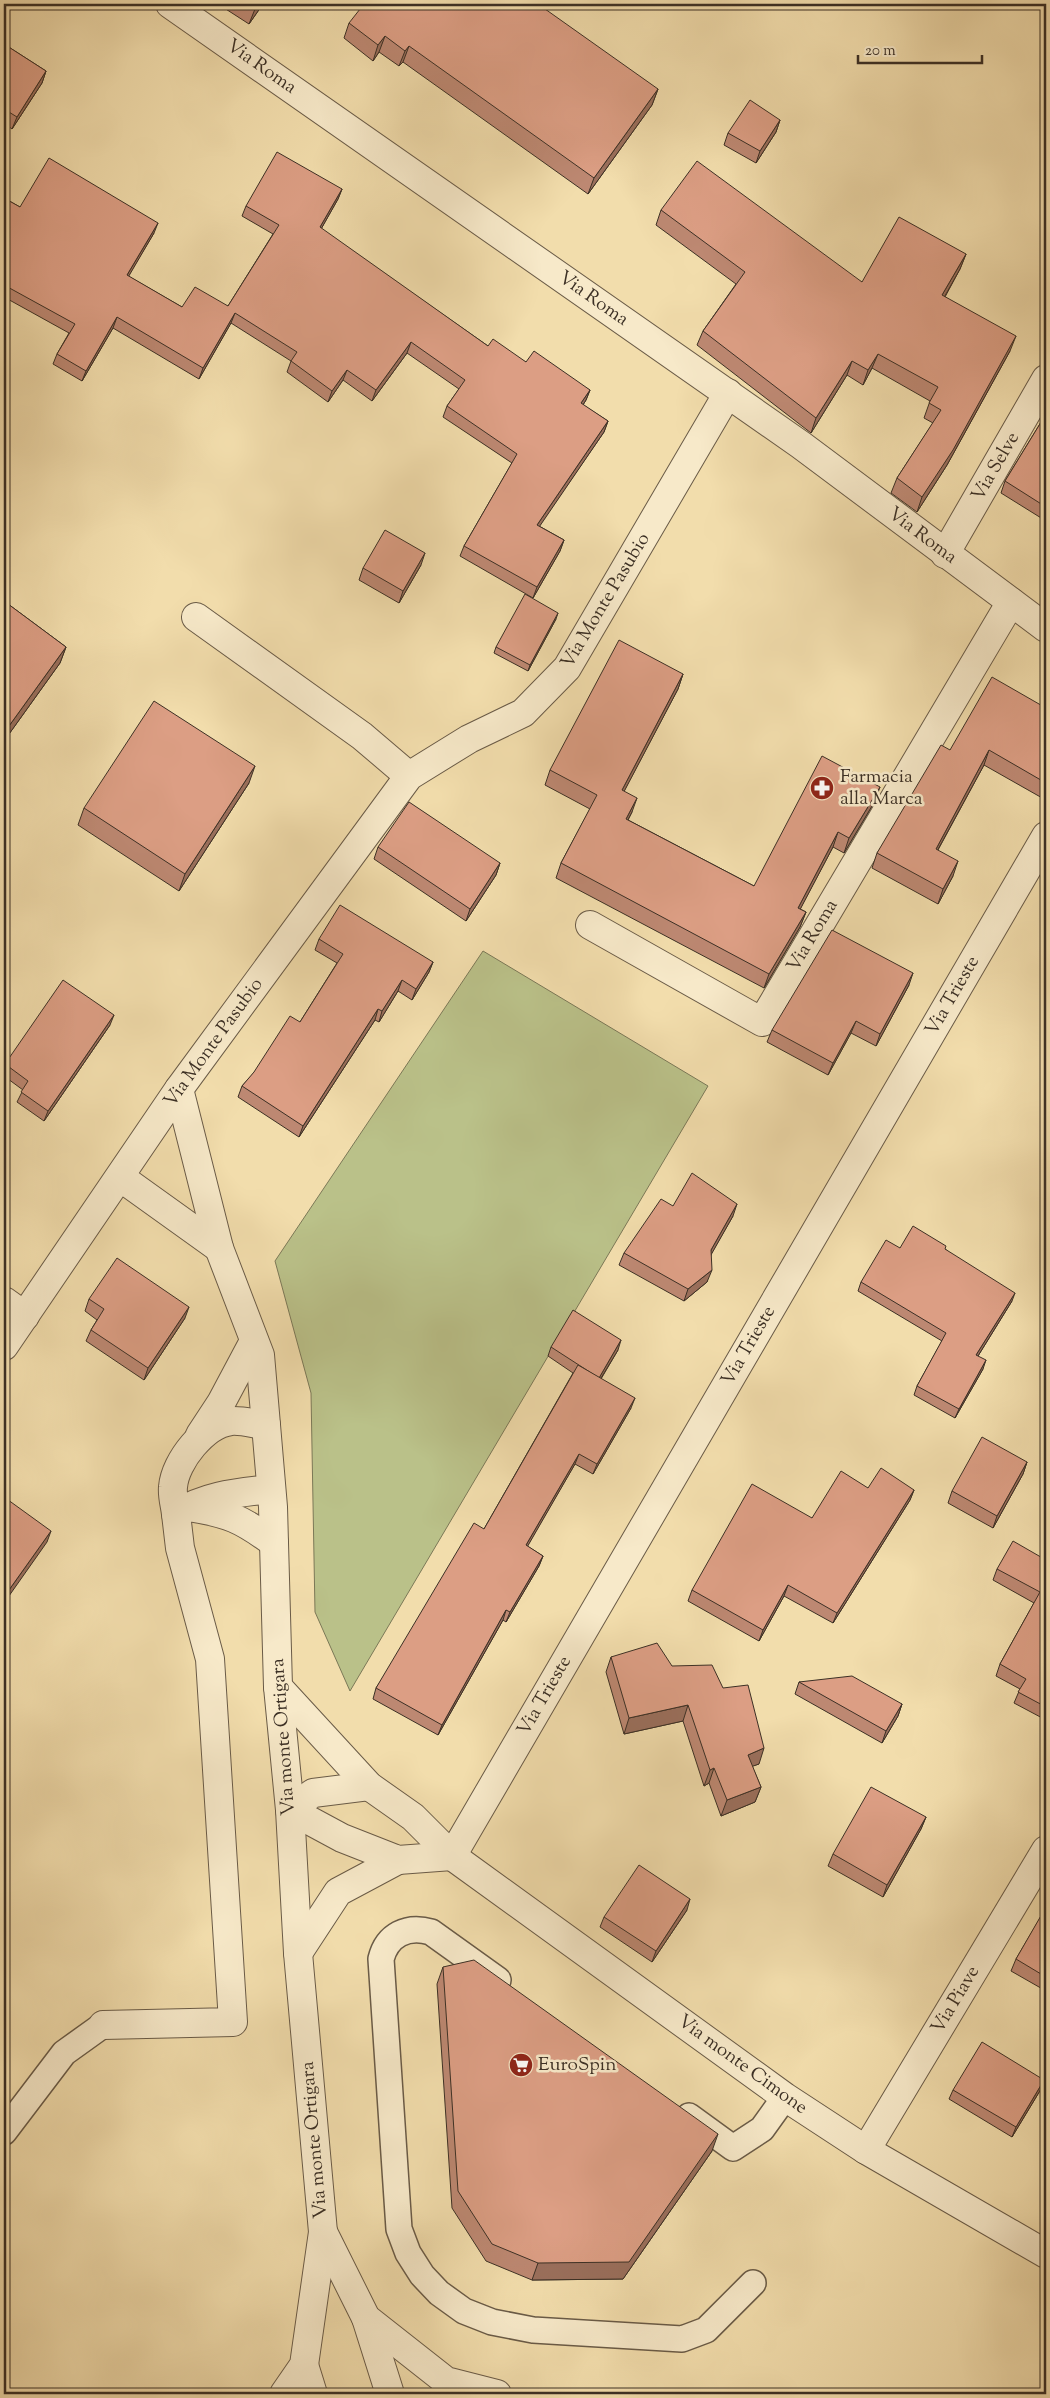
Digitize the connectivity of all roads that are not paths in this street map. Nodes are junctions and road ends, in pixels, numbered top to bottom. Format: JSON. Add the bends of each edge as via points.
{"nodes":[{"id":1,"x":170,"y":4,"type":"edge"},
{"id":2,"x":1046,"y":379,"type":"edge"},
{"id":3,"x":728,"y":393,"type":"junction"},
{"id":4,"x":945,"y":554,"type":"junction"},
{"id":5,"x":1011,"y":602,"type":"junction"},
{"id":6,"x":196,"y":616,"type":"dead end"},
{"id":7,"x":1046,"y":628,"type":"edge"},
{"id":8,"x":409,"y":776,"type":"junction"},
{"id":9,"x":1046,"y":836,"type":"edge"},
{"id":10,"x":590,"y":926,"type":"dead end"},
{"id":11,"x":179,"y":1090,"type":"junction"},
{"id":12,"x":120,"y":1176,"type":"junction"},
{"id":13,"x":219,"y":1248,"type":"junction"},
{"id":14,"x":14,"y":1308,"type":"edge"},
{"id":15,"x":254,"y":1341,"type":"junction"},
{"id":16,"x":4,"y":1346,"type":"edge"},
{"id":17,"x":266,"y":1425,"type":"junction"},
{"id":18,"x":199,"y":1437,"type":"junction"},
{"id":19,"x":271,"y":1489,"type":"junction"},
{"id":20,"x":181,"y":1510,"type":"junction"},
{"id":21,"x":274,"y":1543,"type":"junction"},
{"id":22,"x":278,"y":1686,"type":"junction"},
{"id":23,"x":369,"y":1786,"type":"junction"},
{"id":24,"x":290,"y":1810,"type":"junction"},
{"id":25,"x":1046,"y":1850,"type":"edge"},
{"id":26,"x":452,"y":1856,"type":"junction"},
{"id":27,"x":398,"y":1860,"type":"junction"},
{"id":28,"x":298,"y":1953,"type":"junction"},
{"id":29,"x":518,"y":1994,"type":"edge"},
{"id":30,"x":103,"y":2026,"type":"joint"},
{"id":31,"x":785,"y":2097,"type":"junction"},
{"id":32,"x":669,"y":2102,"type":"edge"},
{"id":33,"x":4,"y":2132,"type":"edge"},
{"id":34,"x":866,"y":2150,"type":"junction"},
{"id":35,"x":323,"y":2232,"type":"junction"},
{"id":36,"x":1046,"y":2254,"type":"edge"},
{"id":37,"x":753,"y":2283,"type":"dead end"},
{"id":38,"x":366,"y":2318,"type":"junction"},
{"id":39,"x":304,"y":2365,"type":"junction"},
{"id":40,"x":284,"y":2394,"type":"edge"},
{"id":41,"x":313,"y":2394,"type":"edge"},
{"id":42,"x":390,"y":2394,"type":"edge"},
{"id":43,"x":498,"y":2394,"type":"edge"}],
"edges":[{"from":1,"to":3,"type":"street","name":"Via Roma"},
{"from":2,"to":4,"type":"street","name":"Via Selve"},
{"from":3,"to":4,"type":"street","name":"Via Roma"},
{"from":3,"to":8,"type":"street","name":"Via Monte Pasubio","via":[[567,668],[523,713],[469,738]]},
{"from":4,"to":5,"type":"street","name":"Via Roma"},
{"from":5,"to":7,"type":"street","name":"Via Roma"},
{"from":5,"to":10,"type":"street","name":"Via Roma","via":[[762,1022]]},
{"from":6,"to":8,"type":"street","via":[[362,736]]},
{"from":8,"to":11,"type":"street","name":"Via Monte Pasubio"},
{"from":9,"to":26,"type":"street","name":"Via Trieste"},
{"from":11,"to":12,"type":"street","name":"Via Monte Pasubio"},
{"from":11,"to":13,"type":"street","name":"Via monte Ortigara"},
{"from":12,"to":13,"type":"street"},
{"from":12,"to":14,"type":"street","name":"Via Monte Pasubio"},
{"from":13,"to":15,"type":"street","name":"Via monte Ortigara"},
{"from":14,"to":16,"type":"street","name":"Via Monte Pasubio"},
{"from":15,"to":17,"type":"street","name":"Via monte Ortigara","via":[[260,1354]]},
{"from":15,"to":18,"type":"street"},
{"from":17,"to":18,"type":"street","via":[[231,1421]]},
{"from":17,"to":19,"type":"street","name":"Via monte Ortigara"},
{"from":18,"to":20,"type":"street","via":[[180,1466],[173,1486]]},
{"from":19,"to":20,"type":"street","via":[[221,1495]]},
{"from":19,"to":21,"type":"street","name":"Via monte Ortigara"},
{"from":20,"to":21,"type":"street","via":[[222,1512],[251,1526]]},
{"from":20,"to":30,"type":"street","via":[[180,1548],[210,1659],[233,2022]]},
{"from":21,"to":22,"type":"street","name":"Via monte Ortigara"},
{"from":22,"to":23,"type":"street","name":"Via monte Cimone"},
{"from":22,"to":24,"type":"street","name":"Via monte Ortigara"},
{"from":23,"to":24,"type":"street","via":[[313,1793]]},
{"from":23,"to":26,"type":"street","name":"Via monte Cimone","via":[[414,1817]]},
{"from":24,"to":27,"type":"street","via":[[342,1838]]},
{"from":24,"to":28,"type":"street","name":"Via monte Ortigara"},
{"from":25,"to":34,"type":"street","name":"Via Piave"},
{"from":26,"to":27,"type":"street"},
{"from":26,"to":31,"type":"street","name":"Via monte Cimone"},
{"from":27,"to":28,"type":"street","via":[[338,1892]]},
{"from":28,"to":35,"type":"street","name":"Via monte Ortigara"},
{"from":29,"to":37,"type":"lane","via":[[431,1932],[409,1930],[390,1940],[384,1948],[381,1959],[399,2229],[408,2253],[422,2275],[464,2311],[492,2322],[533,2330],[682,2339],[706,2330]]},
{"from":30,"to":33,"type":"lane","via":[[64,2053]]},
{"from":31,"to":32,"type":"lane","via":[[762,2129],[733,2148]]},
{"from":31,"to":34,"type":"street","name":"Via monte Cimone"},
{"from":34,"to":36,"type":"street","name":"Via monte Cimone"},
{"from":35,"to":38,"type":"street","name":"Via monte Ortigara"},
{"from":35,"to":39,"type":"street","name":"Via monte Ortigara"},
{"from":38,"to":42,"type":"street","name":"Via monte Ortigara"},
{"from":38,"to":43,"type":"street","name":"Via monte Ortigara","via":[[446,2381]]},
{"from":39,"to":40,"type":"street","name":"Via monte Ortigara"},
{"from":39,"to":41,"type":"street","name":"Via monte Ortigara"}]}
